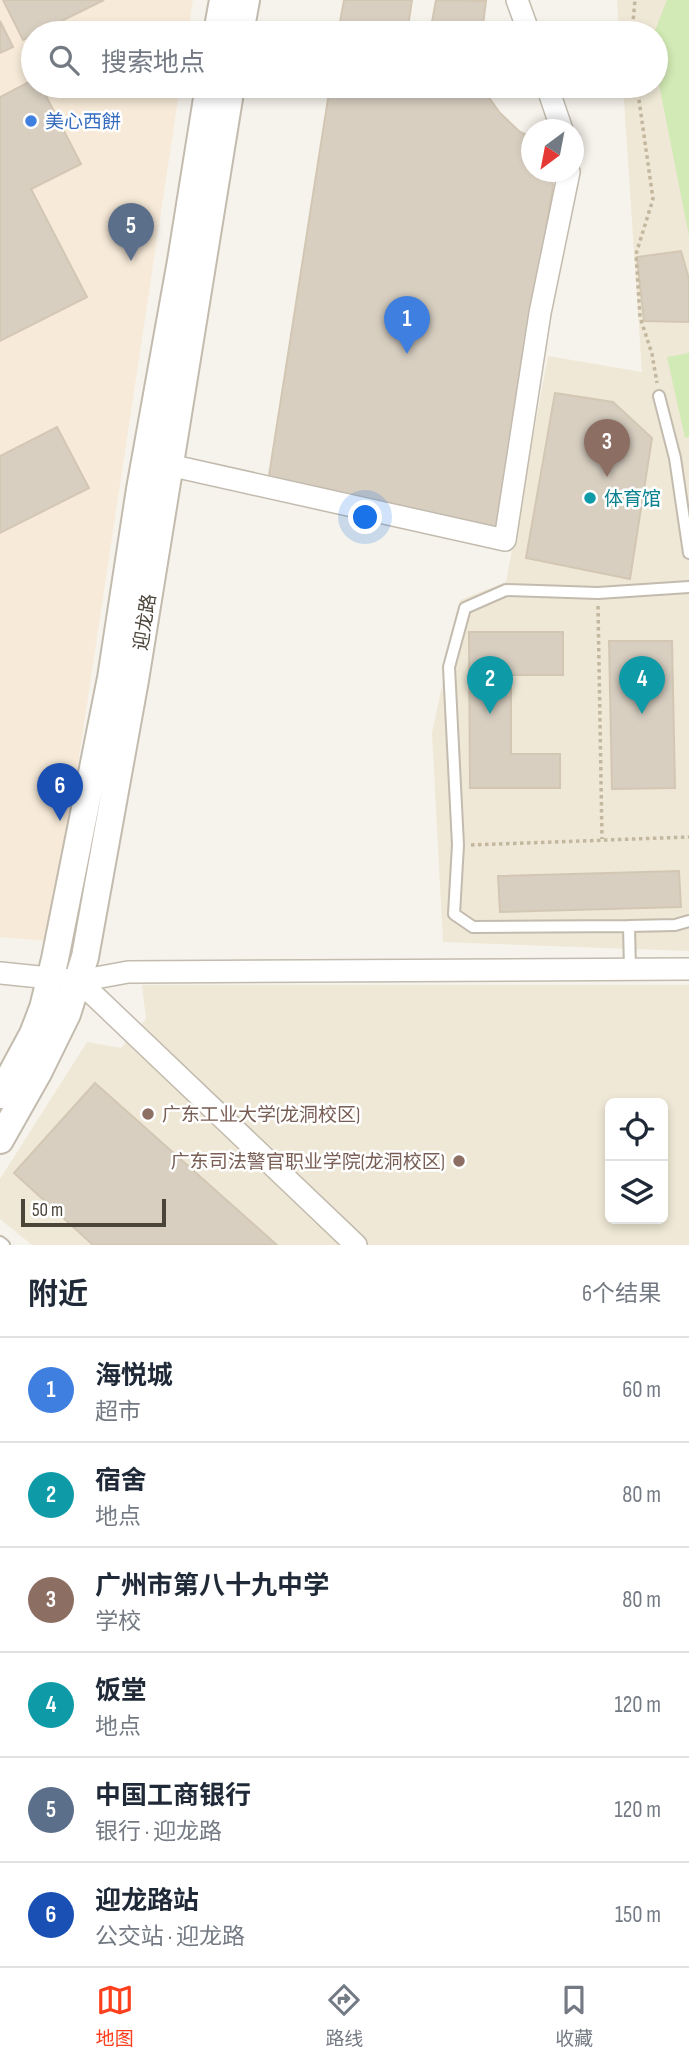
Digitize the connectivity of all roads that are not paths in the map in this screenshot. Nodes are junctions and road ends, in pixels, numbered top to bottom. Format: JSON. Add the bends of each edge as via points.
{"nodes":[{"id":1,"x":223,"y":0,"type":"edge"},
{"id":2,"x":246,"y":0,"type":"edge"},
{"id":3,"x":517,"y":0,"type":"edge"},
{"id":4,"x":219,"y":21,"type":"edge"},
{"id":5,"x":242,"y":21,"type":"edge"},
{"id":6,"x":525,"y":21,"type":"edge"},
{"id":7,"x":207,"y":98,"type":"edge"},
{"id":8,"x":229,"y":98,"type":"edge"},
{"id":9,"x":551,"y":98,"type":"edge"},
{"id":10,"x":558,"y":119,"type":"edge"},
{"id":11,"x":567,"y":182,"type":"edge"},
{"id":12,"x":659,"y":396,"type":"road end"},
{"id":13,"x":169,"y":465,"type":"junction"},
{"id":14,"x":689,"y":553,"type":"edge"},
{"id":15,"x":689,"y":587,"type":"edge"},
{"id":16,"x":689,"y":921,"type":"edge"},
{"id":17,"x":629,"y":926,"type":"junction"},
{"id":18,"x":689,"y":969,"type":"edge"},
{"id":19,"x":629,"y":970,"type":"junction"},
{"id":20,"x":0,"y":973,"type":"edge"},
{"id":21,"x":51,"y":979,"type":"junction"},
{"id":22,"x":79,"y":981,"type":"junction"},
{"id":23,"x":0,"y":1095,"type":"edge"},
{"id":24,"x":0,"y":1140,"type":"edge"},
{"id":25,"x":356,"y":1245,"type":"edge"}],
"edges":[{"from":1,"to":4,"type":"street"},
{"from":2,"to":5,"type":"street"},
{"from":3,"to":6,"type":"street"},
{"from":7,"to":21,"type":"street","name":"迎龙路","via":[[111,678]]},
{"from":8,"to":13,"type":"street","name":"迎龙路"},
{"from":9,"to":10,"type":"street"},
{"from":11,"to":13,"type":"street","via":[[540,313],[505,540]]},
{"from":12,"to":14,"type":"lane","via":[[675,458]]},
{"from":13,"to":22,"type":"street","name":"迎龙路"},
{"from":15,"to":17,"type":"lane","via":[[598,593],[506,590],[466,608],[449,667],[458,845],[454,914],[473,927]]},
{"from":16,"to":17,"type":"lane"},
{"from":17,"to":19,"type":"lane"},
{"from":18,"to":19,"type":"street"},
{"from":19,"to":22,"type":"street","via":[[128,972]]},
{"from":20,"to":21,"type":"street"},
{"from":21,"to":22,"type":"street"},
{"from":21,"to":23,"type":"street","name":"迎龙路","via":[[33,1034]]},
{"from":22,"to":24,"type":"street","name":"迎龙路","via":[[39,1071]]},
{"from":22,"to":25,"type":"street"}]}
